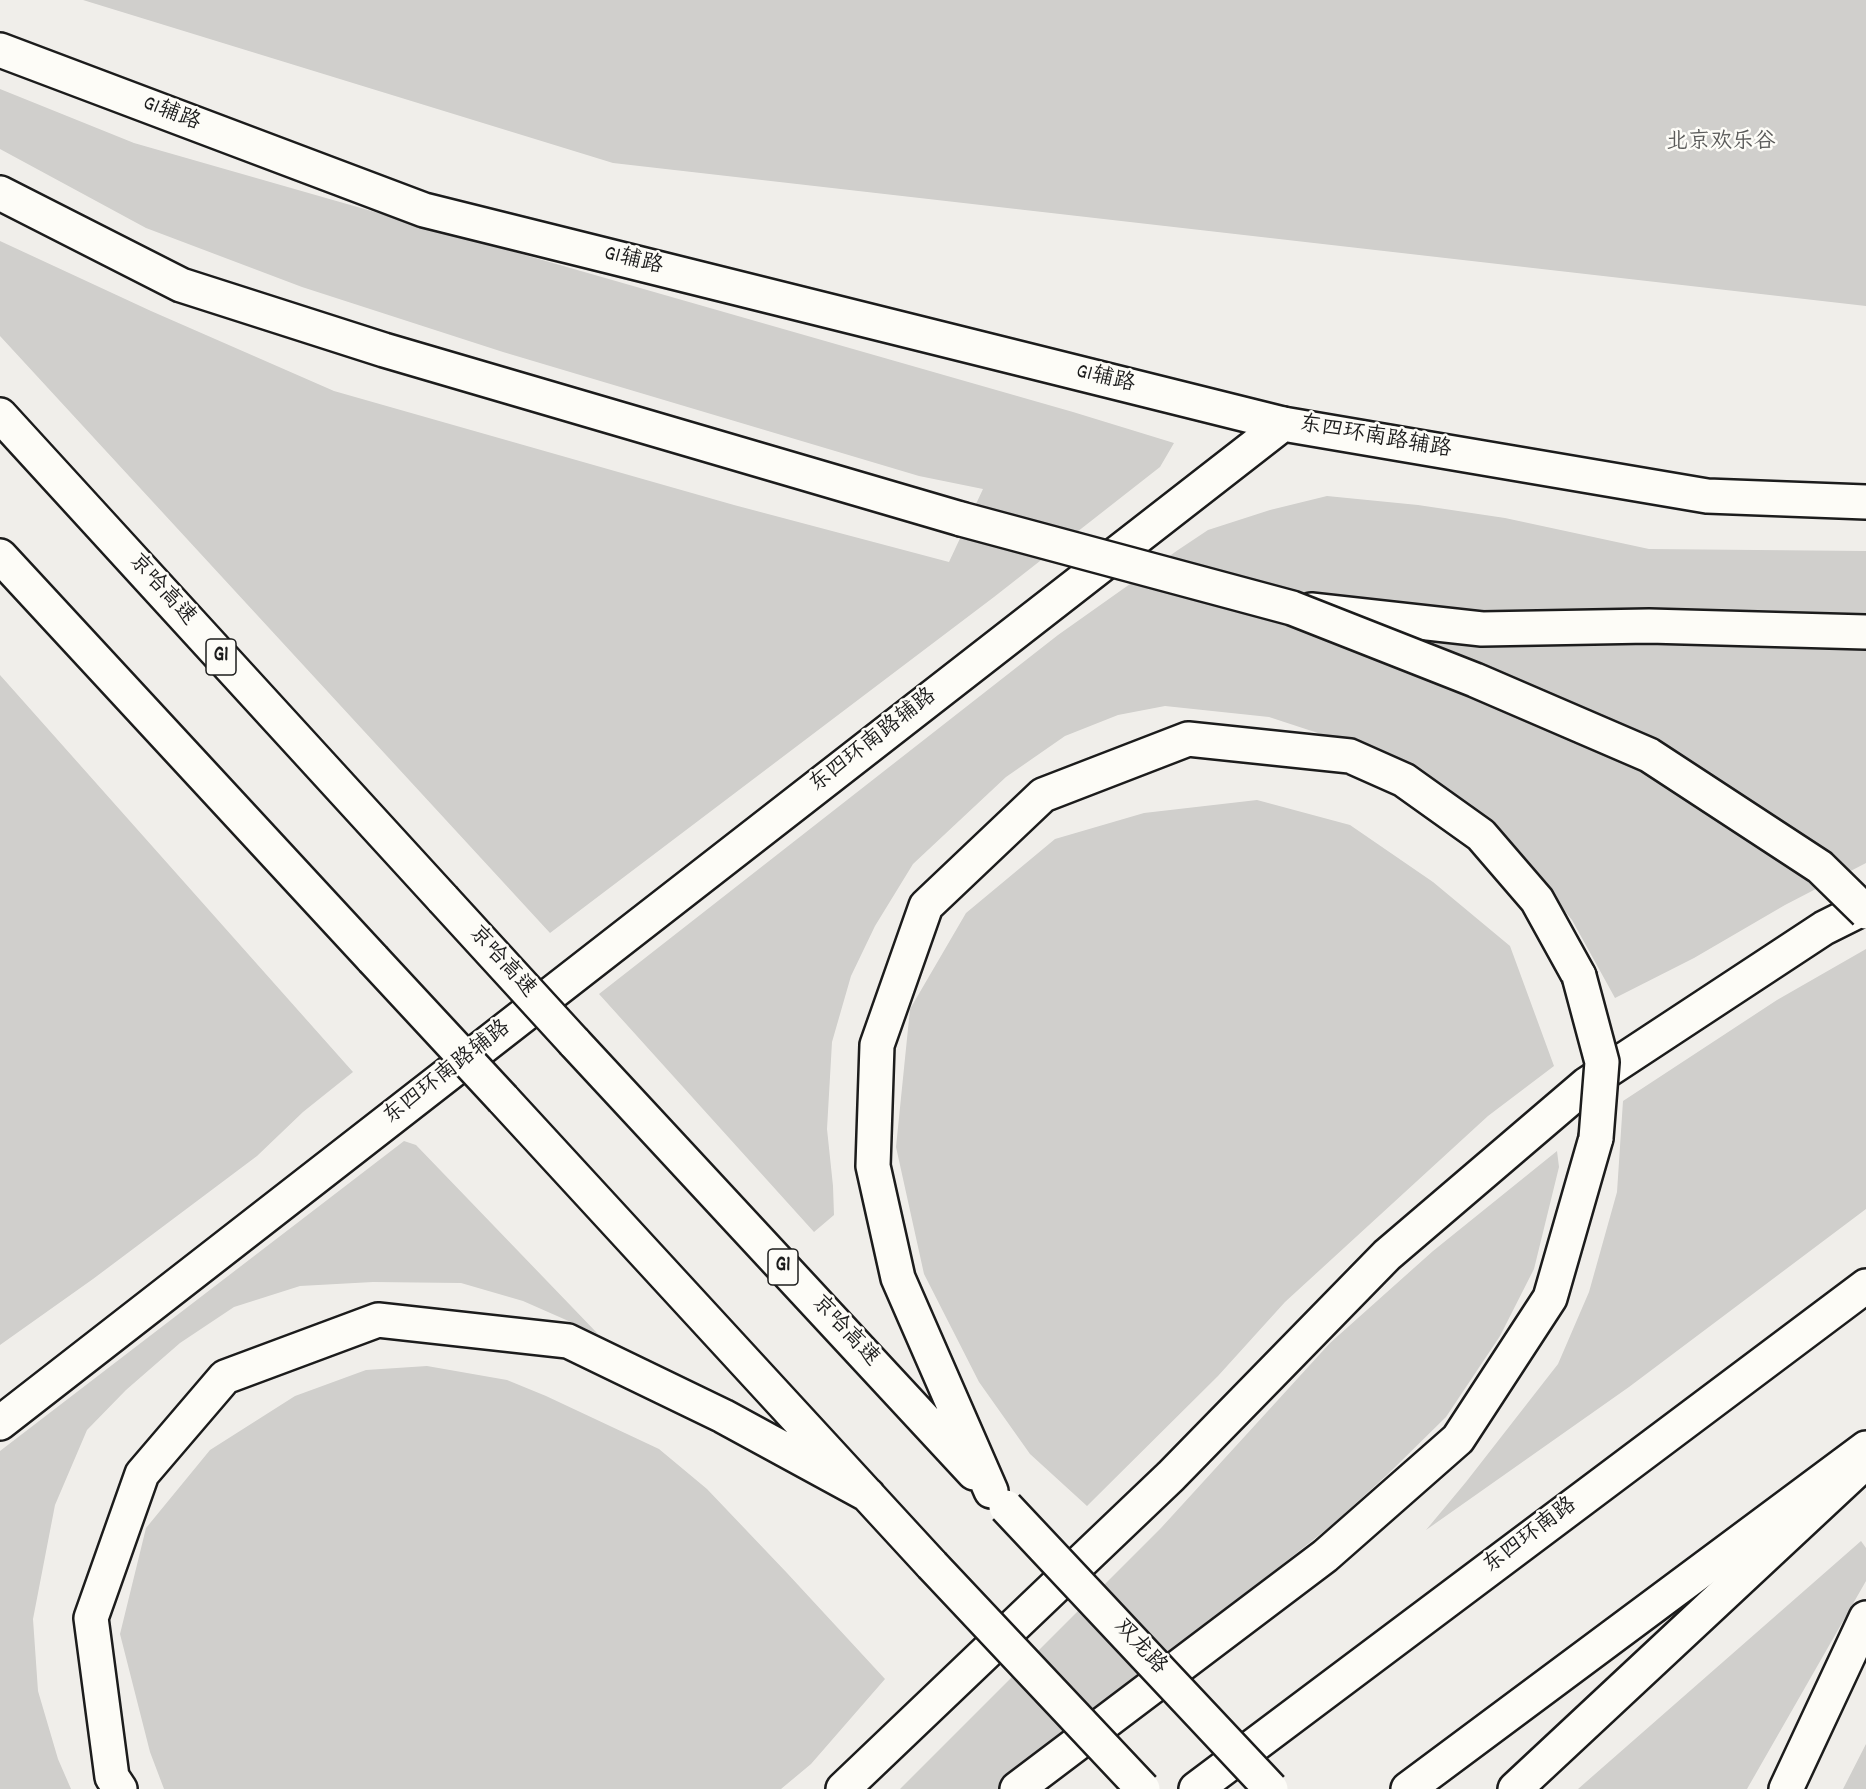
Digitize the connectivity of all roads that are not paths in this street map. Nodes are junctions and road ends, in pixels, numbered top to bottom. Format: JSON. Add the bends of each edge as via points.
{"nodes":[{"id":1,"x":0,"y":50,"type":"edge"},
{"id":2,"x":0,"y":193,"type":"edge"},
{"id":3,"x":0,"y":415,"type":"edge"},
{"id":4,"x":1283,"y":424,"type":"junction"},
{"id":5,"x":1866,"y":502,"type":"edge"},
{"id":6,"x":0,"y":556,"type":"edge"},
{"id":7,"x":1292,"y":608,"type":"junction"},
{"id":8,"x":1866,"y":632,"type":"edge"},
{"id":9,"x":1866,"y":907,"type":"edge"},
{"id":10,"x":1866,"y":912,"type":"edge"},
{"id":11,"x":1866,"y":1286,"type":"edge"},
{"id":12,"x":0,"y":1423,"type":"edge"},
{"id":13,"x":1866,"y":1448,"type":"edge"},
{"id":14,"x":1866,"y":1461,"type":"edge"},
{"id":15,"x":868,"y":1496,"type":"junction"},
{"id":16,"x":999,"y":1499,"type":"junction"},
{"id":17,"x":1866,"y":1618,"type":"edge"},
{"id":18,"x":120,"y":1789,"type":"edge"},
{"id":19,"x":843,"y":1789,"type":"edge"},
{"id":20,"x":1017,"y":1789,"type":"edge"},
{"id":21,"x":1143,"y":1789,"type":"edge"},
{"id":22,"x":1196,"y":1789,"type":"edge"},
{"id":23,"x":1271,"y":1789,"type":"edge"},
{"id":24,"x":1408,"y":1789,"type":"edge"},
{"id":25,"x":1515,"y":1789,"type":"edge"},
{"id":26,"x":1786,"y":1789,"type":"edge"}],
"edges":[{"from":1,"to":4,"type":"main road","name":"G1辅路","via":[[424,210]]},
{"from":2,"to":7,"type":"main road","bridge":true,"via":[[181,285],[384,350],[961,519]]},
{"from":3,"to":16,"type":"main road","name":"京哈高速","number":"G1","bridge":true},
{"from":4,"to":5,"type":"main road","name":"东四环南路辅路","via":[[1707,496]]},
{"from":4,"to":12,"type":"main road","name":"东四环南路辅路"},
{"from":6,"to":15,"type":"main road","bridge":true},
{"from":7,"to":8,"type":"main road","bridge":true,"via":[[1482,629],[1650,626]]},
{"from":7,"to":10,"type":"main road","bridge":true,"via":[[1475,680],[1649,755],[1820,867]]},
{"from":9,"to":19,"type":"main road","via":[[1824,928],[1587,1084],[1396,1247],[1171,1476]]},
{"from":11,"to":22,"type":"main road","name":"东四环南路"},
{"from":13,"to":24,"type":"main road"},
{"from":14,"to":25,"type":"main road"},
{"from":15,"to":18,"type":"main road","via":[[723,1416],[568,1341],[378,1320],[225,1377],[142,1474],[91,1618],[112,1777]]},
{"from":15,"to":21,"type":"main road","bridge":true},
{"from":16,"to":20,"type":"main road","bridge":true,"via":[[898,1278],[873,1166],[877,1045],[926,906],[1043,795],[1188,739],[1350,756],[1404,780],[1481,835],[1537,900],[1579,976],[1602,1062],[1596,1138],[1550,1298],[1458,1439],[1325,1556]]},
{"from":16,"to":23,"type":"main road","name":"双龙路","bridge":true},
{"from":17,"to":26,"type":"main road"}]}
